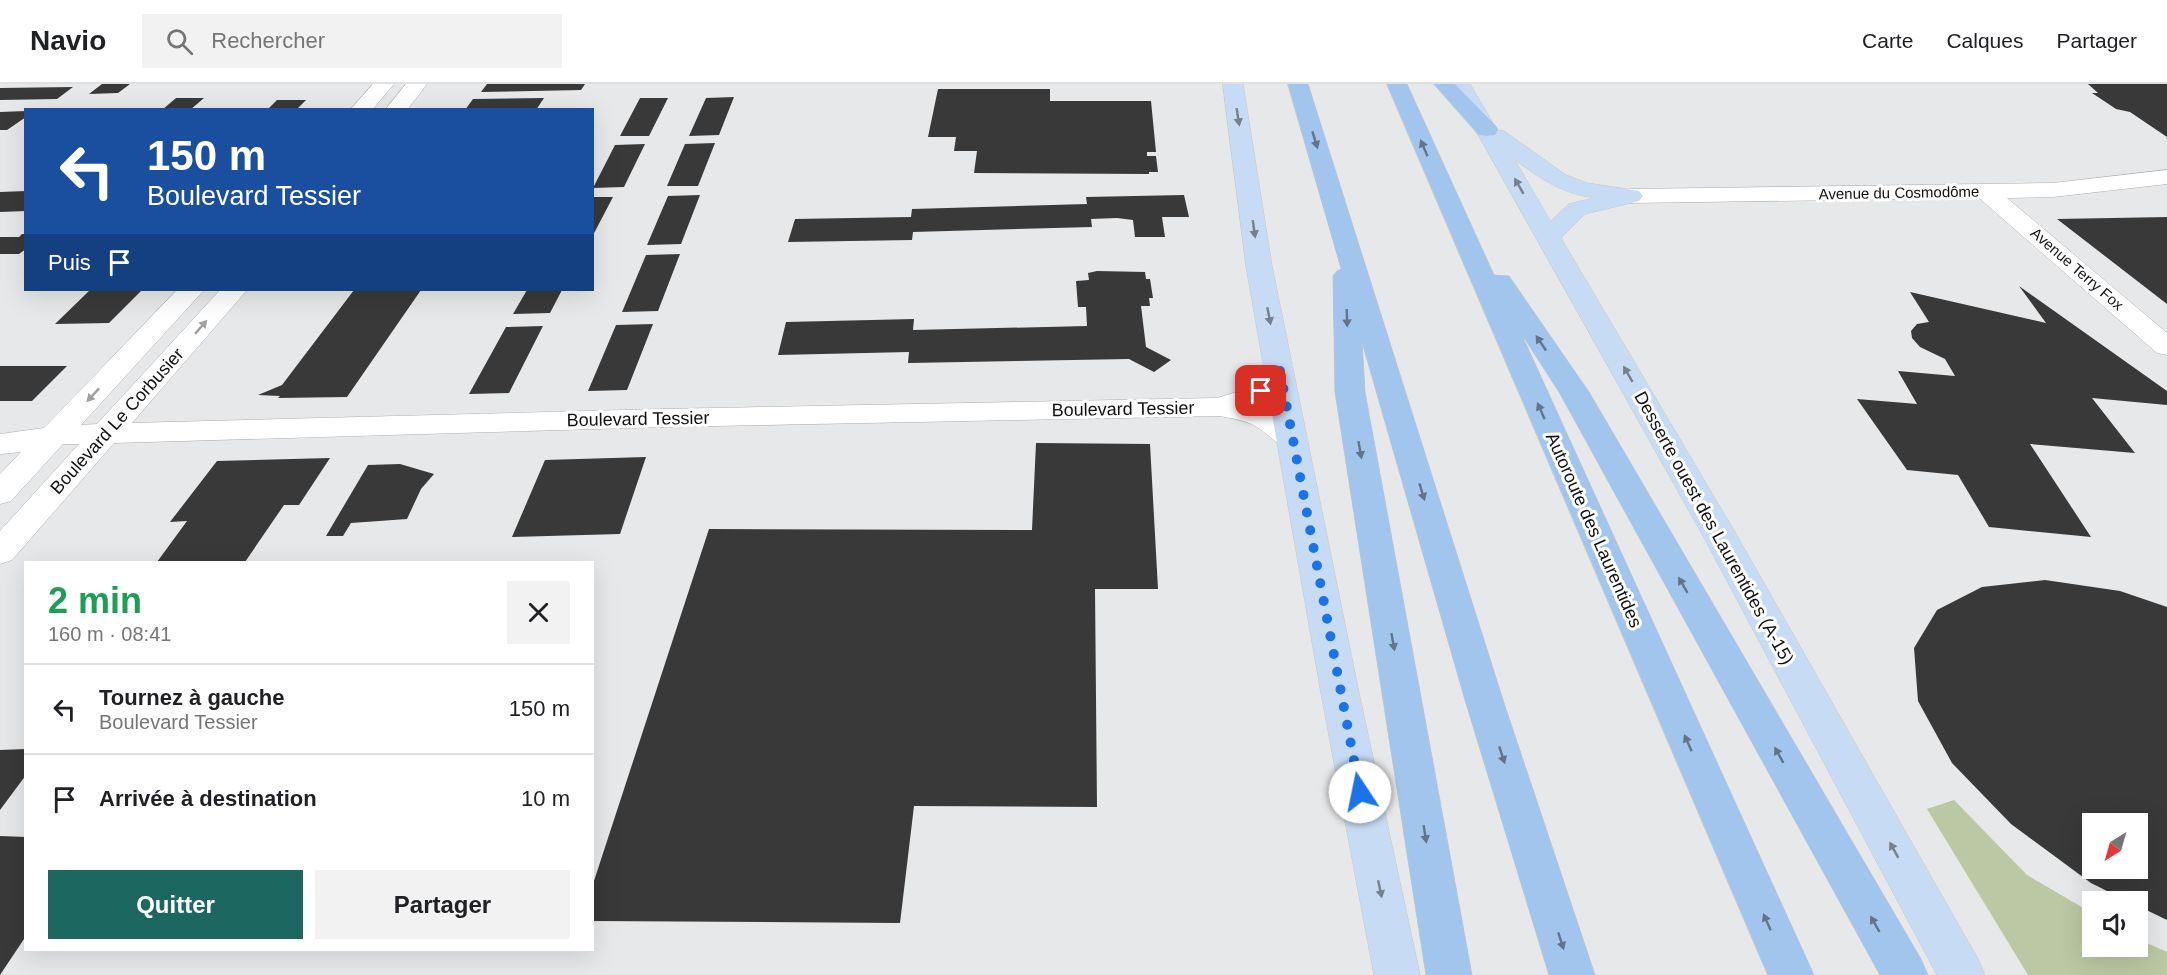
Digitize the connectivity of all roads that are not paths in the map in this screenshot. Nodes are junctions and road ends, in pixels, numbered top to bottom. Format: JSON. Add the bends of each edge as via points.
{"nodes":[{"id":1,"x":384,"y":84,"type":"edge"},
{"id":2,"x":417,"y":84,"type":"edge"},
{"id":3,"x":1233,"y":84,"type":"edge"},
{"id":4,"x":1298,"y":84,"type":"edge"},
{"id":5,"x":1397,"y":84,"type":"edge"},
{"id":6,"x":1444,"y":84,"type":"edge"},
{"id":7,"x":1460,"y":84,"type":"edge"},
{"id":8,"x":362,"y":108,"type":"edge"},
{"id":9,"x":397,"y":108,"type":"edge"},
{"id":10,"x":1487,"y":130,"type":"junction"},
{"id":11,"x":2167,"y":177,"type":"edge"},
{"id":12,"x":1986,"y":192,"type":"junction"},
{"id":13,"x":1631,"y":196,"type":"junction"},
{"id":14,"x":1448,"y":202,"type":"junction"},
{"id":15,"x":1549,"y":236,"type":"junction"},
{"id":16,"x":1345,"y":238,"type":"junction"},
{"id":17,"x":191,"y":291,"type":"edge"},
{"id":18,"x":233,"y":291,"type":"edge"},
{"id":19,"x":2167,"y":347,"type":"edge"},
{"id":20,"x":1279,"y":366,"type":"junction"},
{"id":21,"x":1220,"y":407,"type":"junction"},
{"id":22,"x":0,"y":427,"type":"edge"},
{"id":23,"x":107,"y":434,"type":"junction"},
{"id":24,"x":55,"y":435,"type":"junction"},
{"id":25,"x":1293,"y":440,"type":"junction"},
{"id":26,"x":0,"y":444,"type":"edge"},
{"id":27,"x":0,"y":493,"type":"edge"},
{"id":28,"x":0,"y":552,"type":"edge"},
{"id":29,"x":1397,"y":975,"type":"edge"},
{"id":30,"x":1449,"y":975,"type":"edge"},
{"id":31,"x":1572,"y":975,"type":"edge"},
{"id":32,"x":1791,"y":975,"type":"edge"},
{"id":33,"x":1905,"y":975,"type":"edge"},
{"id":34,"x":1962,"y":975,"type":"edge"}],
"edges":[{"from":1,"to":8,"type":"street"},
{"from":2,"to":9,"type":"street"},
{"from":3,"to":20,"type":"main road","one_way":true,"via":[[1259,266]]},
{"from":4,"to":16,"type":"highway","one_way":true},
{"from":14,"to":5,"type":"highway","name":"Autoroute des Laurentides","one_way":true},
{"from":6,"to":10,"type":"highway"},
{"from":7,"to":10,"type":"main road","name":"Desserte ouest des Laurentides (A-15)"},
{"from":10,"to":13,"type":"main road","via":[[1558,180],[1593,191]]},
{"from":15,"to":10,"type":"main road","name":"Desserte ouest des Laurentides (A-15)","one_way":true},
{"from":11,"to":12,"type":"street","name":"Avenue du Cosmodôme","via":[[2060,190]]},
{"from":12,"to":13,"type":"street","name":"Avenue du Cosmodôme"},
{"from":12,"to":19,"type":"street","name":"Avenue Terry Fox"},
{"from":13,"to":15,"type":"main road","via":[[1576,209]]},
{"from":32,"to":14,"type":"highway","name":"Autoroute des Laurentides","one_way":true},
{"from":33,"to":14,"type":"highway","one_way":true,"via":[[1574,392]]},
{"from":34,"to":15,"type":"main road","name":"Desserte ouest des Laurentides (A-15)","one_way":true,"via":[[1719,534]]},
{"from":16,"to":30,"type":"highway","one_way":true,"via":[[1350,392]]},
{"from":16,"to":31,"type":"highway","one_way":true,"via":[[1484,700]]},
{"from":17,"to":24,"type":"street","name":"Boulevard Le Corbusier","one_way":true},
{"from":23,"to":18,"type":"street","name":"Boulevard Le Corbusier","one_way":true},
{"from":20,"to":21,"type":"street","name":"Boulevard Tessier","via":[[1257,394]]},
{"from":20,"to":25,"type":"main road"},
{"from":21,"to":23,"type":"street","name":"Boulevard Tessier"},
{"from":21,"to":25,"type":"street","name":"Boulevard Tessier","via":[[1260,416]]},
{"from":22,"to":24,"type":"street","name":"Boulevard Tessier","via":[[34,426]]},
{"from":23,"to":24,"type":"street","name":"Boulevard Tessier"},
{"from":23,"to":28,"type":"street","name":"Boulevard Le Corbusier"},
{"from":24,"to":26,"type":"street","name":"Boulevard Tessier"},
{"from":24,"to":27,"type":"street","name":"Boulevard Le Corbusier"},
{"from":25,"to":29,"type":"main road","one_way":true}]}
